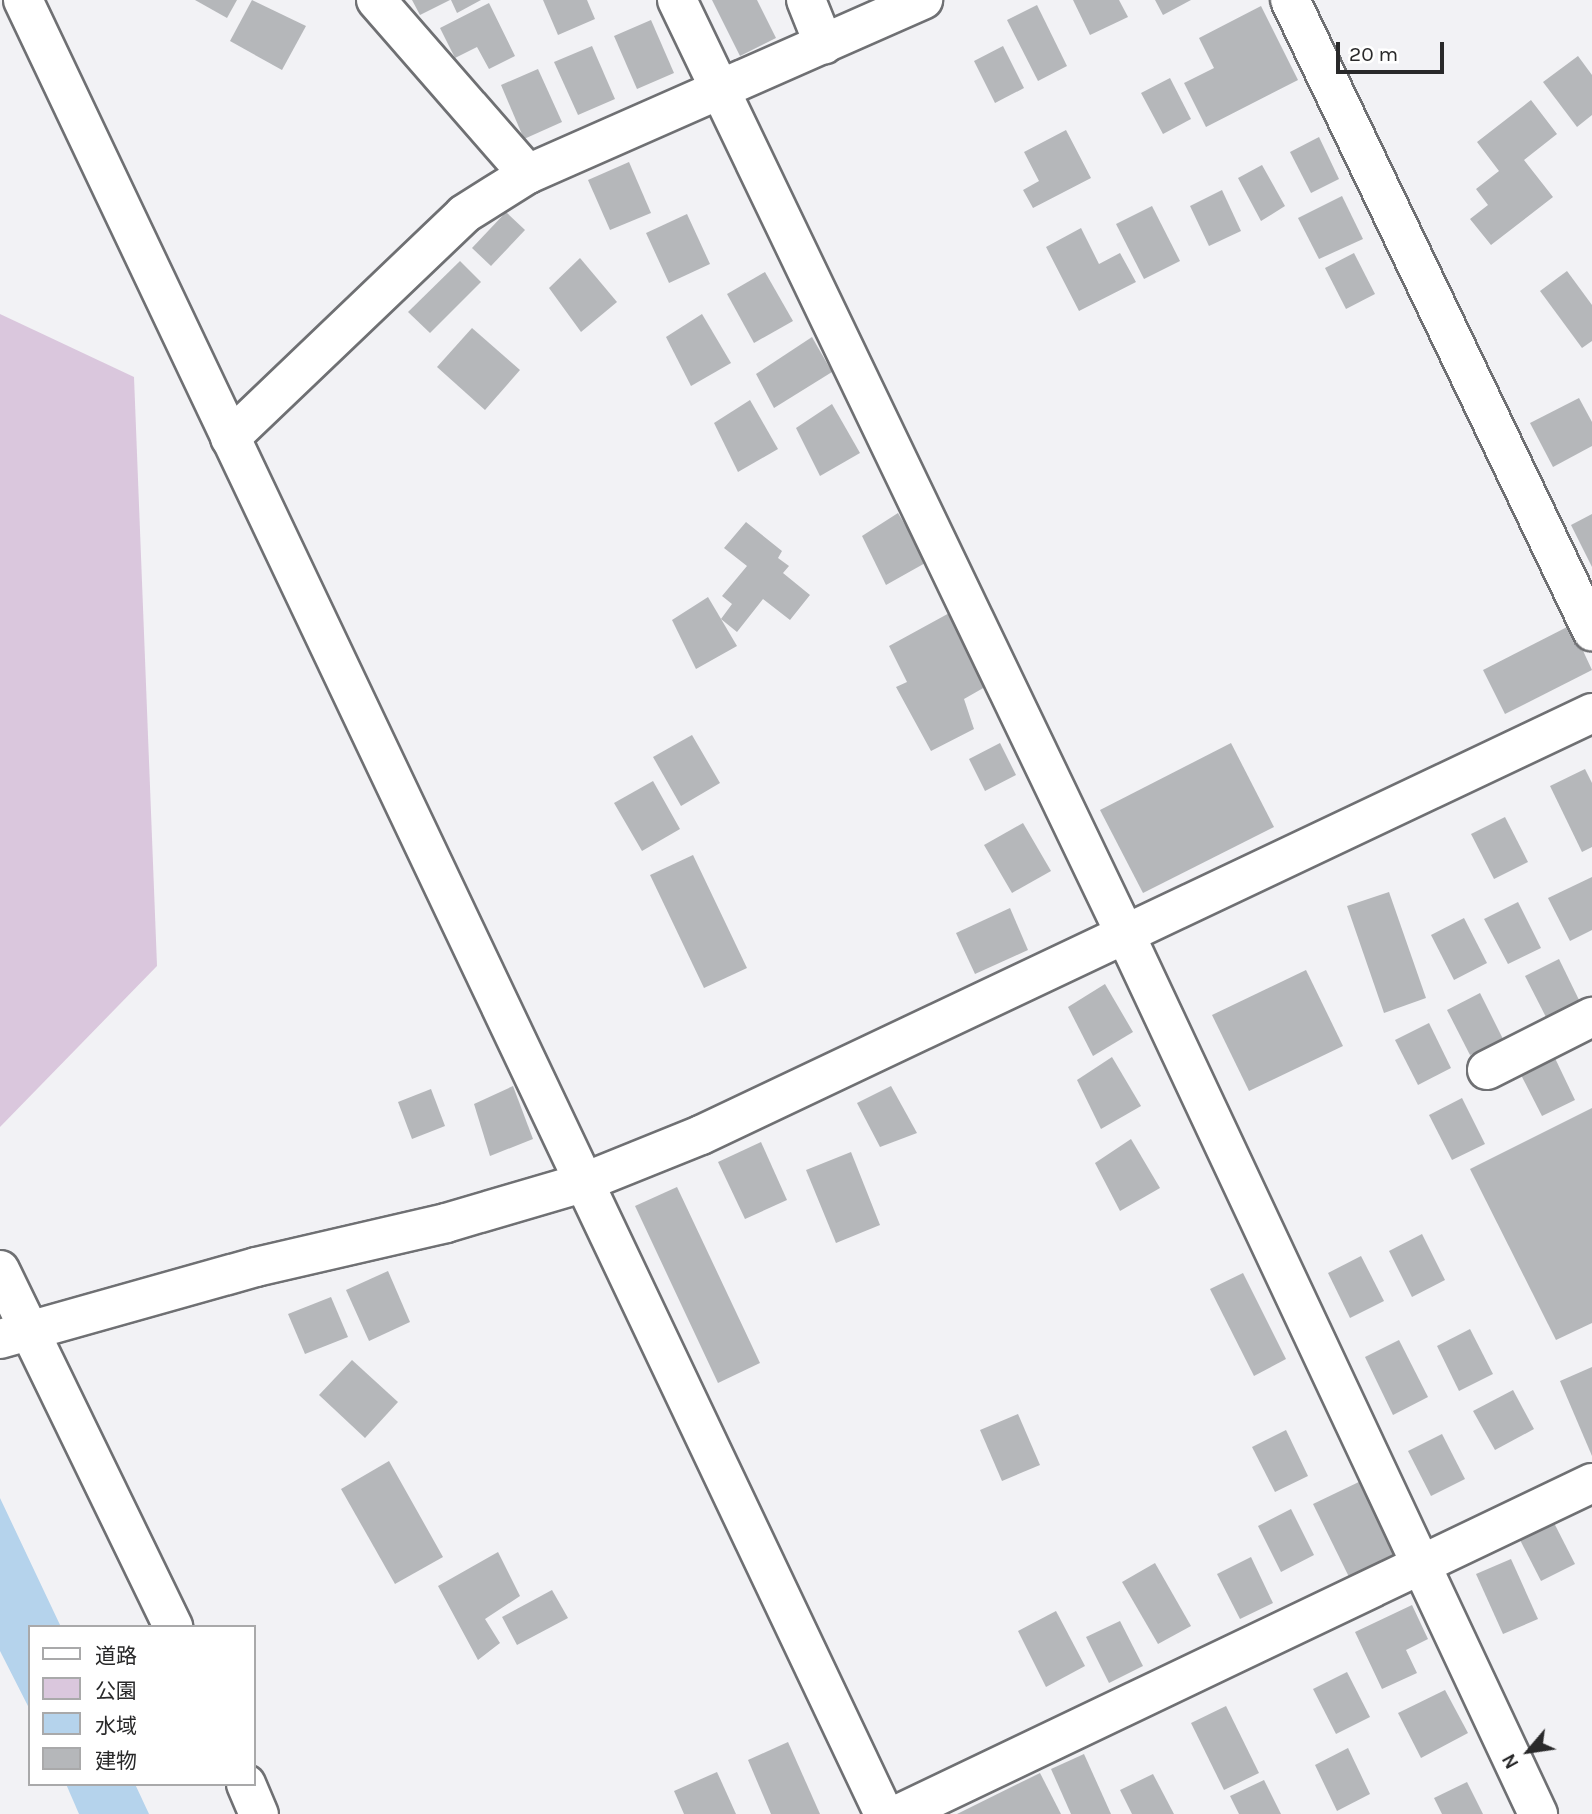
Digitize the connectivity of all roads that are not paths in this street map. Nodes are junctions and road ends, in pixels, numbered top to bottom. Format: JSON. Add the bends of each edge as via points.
{"nodes":[{"id":1,"x":23,"y":0,"type":"edge"},
{"id":2,"x":376,"y":0,"type":"edge"},
{"id":3,"x":677,"y":0,"type":"edge"},
{"id":4,"x":806,"y":0,"type":"edge"},
{"id":5,"x":923,"y":0,"type":"edge"},
{"id":6,"x":1290,"y":0,"type":"edge"},
{"id":7,"x":824,"y":45,"type":"junction"},
{"id":8,"x":721,"y":91,"type":"junction"},
{"id":9,"x":528,"y":174,"type":"junction"},
{"id":10,"x":230,"y":438,"type":"junction"},
{"id":11,"x":1592,"y":631,"type":"edge"},
{"id":12,"x":1592,"y":713,"type":"edge"},
{"id":13,"x":1126,"y":936,"type":"junction"},
{"id":14,"x":1592,"y":1017,"type":"edge"},
{"id":15,"x":1487,"y":1070,"type":"dead end"},
{"id":16,"x":582,"y":1183,"type":"junction"},
{"id":17,"x":0,"y":1270,"type":"edge"},
{"id":18,"x":15,"y":1335,"type":"edge"},
{"id":19,"x":1592,"y":1483,"type":"edge"},
{"id":20,"x":1419,"y":1566,"type":"junction"},
{"id":21,"x":172,"y":1625,"type":"edge"},
{"id":22,"x":247,"y":1786,"type":"edge"},
{"id":23,"x":260,"y":1814,"type":"edge"},
{"id":24,"x":884,"y":1814,"type":"edge"},
{"id":25,"x":900,"y":1814,"type":"edge"},
{"id":26,"x":1538,"y":1814,"type":"edge"}],
"edges":[{"from":1,"to":10,"type":"street"},
{"from":2,"to":9,"type":"street"},
{"from":3,"to":8,"type":"street"},
{"from":4,"to":7,"type":"street"},
{"from":5,"to":7,"type":"street"},
{"from":6,"to":11,"type":"street"},
{"from":7,"to":8,"type":"street"},
{"from":8,"to":9,"type":"street"},
{"from":8,"to":13,"type":"street"},
{"from":9,"to":10,"type":"street","via":[[464,214]]},
{"from":10,"to":16,"type":"street"},
{"from":12,"to":13,"type":"street"},
{"from":13,"to":16,"type":"street","via":[[701,1135]]},
{"from":13,"to":20,"type":"street"},
{"from":14,"to":15,"type":"street"},
{"from":16,"to":18,"type":"street"},
{"from":16,"to":24,"type":"street"},
{"from":17,"to":18,"type":"street"},
{"from":18,"to":21,"type":"street"},
{"from":19,"to":20,"type":"street"},
{"from":20,"to":25,"type":"street"},
{"from":20,"to":26,"type":"street"},
{"from":22,"to":23,"type":"street"}]}
